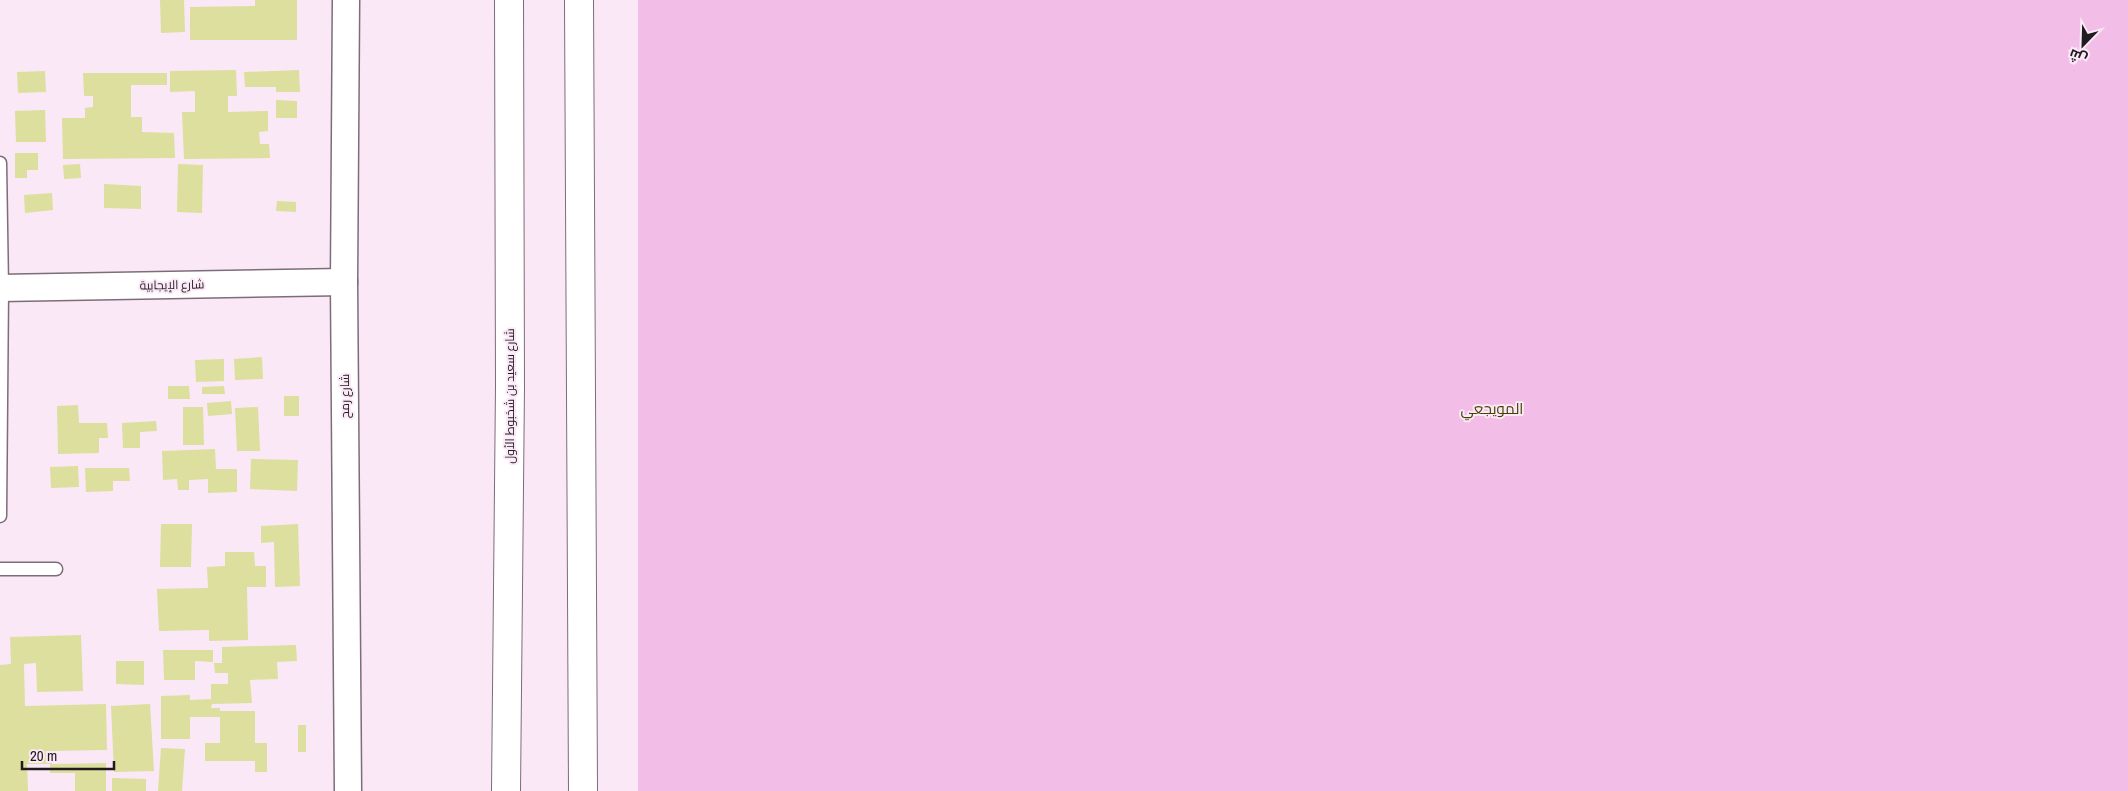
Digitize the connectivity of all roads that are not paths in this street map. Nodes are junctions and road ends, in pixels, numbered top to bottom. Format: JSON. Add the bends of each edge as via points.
{"nodes":[{"id":1,"x":346,"y":0,"type":"edge"},
{"id":2,"x":509,"y":0,"type":"edge"},
{"id":3,"x":579,"y":0,"type":"edge"},
{"id":4,"x":0,"y":162,"type":"edge"},
{"id":5,"x":344,"y":282,"type":"junction"},
{"id":6,"x":1,"y":288,"type":"edge"},
{"id":7,"x":0,"y":516,"type":"edge"},
{"id":8,"x":0,"y":569,"type":"edge"},
{"id":9,"x":56,"y":569,"type":"dead end"},
{"id":10,"x":348,"y":791,"type":"edge"},
{"id":11,"x":506,"y":791,"type":"edge"},
{"id":12,"x":583,"y":791,"type":"edge"}],
"edges":[{"from":1,"to":5,"type":"street","name":"شارع رمح"},
{"from":2,"to":11,"type":"main road","name":"شارع سعيد بن شخبوط الأول"},
{"from":3,"to":12,"type":"main road"},
{"from":4,"to":6,"type":"lane"},
{"from":5,"to":6,"type":"street","name":"شارع الإيجابية"},
{"from":5,"to":10,"type":"street","name":"شارع رمح"},
{"from":6,"to":7,"type":"lane"},
{"from":8,"to":9,"type":"lane"}]}
